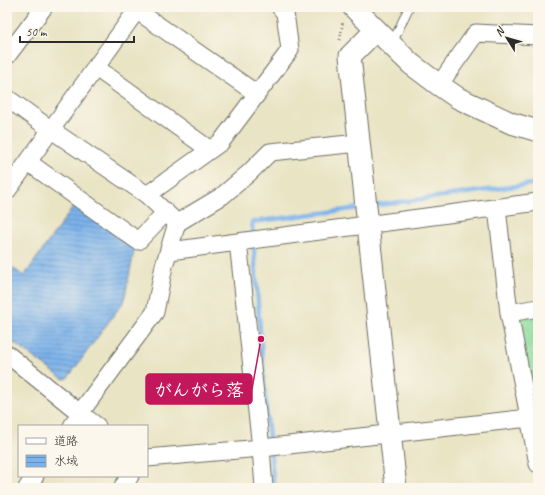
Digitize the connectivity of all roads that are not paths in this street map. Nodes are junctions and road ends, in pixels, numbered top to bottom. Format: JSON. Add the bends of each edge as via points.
{"nodes":[{"id":1,"x":44,"y":7,"type":"edge"},
{"id":2,"x":280,"y":7,"type":"edge"},
{"id":3,"x":409,"y":7,"type":"edge"},
{"id":4,"x":137,"y":9,"type":"edge"},
{"id":5,"x":355,"y":9,"type":"edge"},
{"id":6,"x":538,"y":36,"type":"edge"},
{"id":7,"x":384,"y":38,"type":"junction"},
{"id":8,"x":7,"y":56,"type":"edge"},
{"id":9,"x":95,"y":67,"type":"junction"},
{"id":10,"x":439,"y":85,"type":"junction"},
{"id":11,"x":257,"y":94,"type":"junction"},
{"id":12,"x":7,"y":98,"type":"edge"},
{"id":13,"x":50,"y":129,"type":"junction"},
{"id":14,"x":538,"y":131,"type":"edge"},
{"id":15,"x":359,"y":142,"type":"junction"},
{"id":16,"x":210,"y":150,"type":"junction"},
{"id":17,"x":28,"y":162,"type":"junction"},
{"id":18,"x":7,"y":191,"type":"edge"},
{"id":19,"x":147,"y":196,"type":"junction"},
{"id":20,"x":538,"y":202,"type":"edge"},
{"id":21,"x":496,"y":208,"type":"junction"},
{"id":22,"x":367,"y":214,"type":"junction"},
{"id":23,"x":171,"y":218,"type":"junction"},
{"id":24,"x":238,"y":242,"type":"junction"},
{"id":25,"x":170,"y":251,"type":"junction"},
{"id":26,"x":538,"y":308,"type":"edge"},
{"id":27,"x":509,"y":313,"type":"junction"},
{"id":28,"x":7,"y":354,"type":"edge"},
{"id":29,"x":529,"y":418,"type":"junction"},
{"id":30,"x":76,"y":420,"type":"edge"},
{"id":31,"x":94,"y":425,"type":"edge"},
{"id":32,"x":390,"y":433,"type":"junction"},
{"id":33,"x":261,"y":448,"type":"junction"},
{"id":34,"x":148,"y":458,"type":"edge"},
{"id":35,"x":538,"y":464,"type":"edge"},
{"id":36,"x":35,"y":477,"type":"edge"},
{"id":37,"x":129,"y":477,"type":"edge"},
{"id":38,"x":27,"y":488,"type":"edge"},
{"id":39,"x":122,"y":488,"type":"edge"},
{"id":40,"x":264,"y":488,"type":"edge"},
{"id":41,"x":396,"y":488,"type":"edge"}],
"edges":[{"from":1,"to":8,"type":"street"},
{"from":2,"to":11,"type":"street","via":[[286,12],[290,50]]},
{"from":3,"to":7,"type":"lane"},
{"from":4,"to":9,"type":"street"},
{"from":4,"to":11,"type":"street"},
{"from":5,"to":7,"type":"street"},
{"from":6,"to":10,"type":"street","via":[[476,34]]},
{"from":7,"to":10,"type":"street","via":[[410,64]]},
{"from":7,"to":15,"type":"street","via":[[350,56]]},
{"from":9,"to":13,"type":"street"},
{"from":9,"to":16,"type":"street"},
{"from":10,"to":14,"type":"street","via":[[458,98],[511,123]]},
{"from":11,"to":16,"type":"street","via":[[221,142]]},
{"from":12,"to":13,"type":"street"},
{"from":13,"to":17,"type":"street"},
{"from":13,"to":19,"type":"street"},
{"from":15,"to":22,"type":"street"},
{"from":15,"to":23,"type":"street","via":[[270,152],[222,196]]},
{"from":16,"to":19,"type":"street"},
{"from":17,"to":18,"type":"street"},
{"from":17,"to":23,"type":"street","via":[[138,241]]},
{"from":19,"to":23,"type":"street"},
{"from":20,"to":21,"type":"street"},
{"from":21,"to":22,"type":"street"},
{"from":21,"to":27,"type":"street"},
{"from":22,"to":24,"type":"street"},
{"from":22,"to":32,"type":"street"},
{"from":23,"to":25,"type":"street"},
{"from":24,"to":25,"type":"street"},
{"from":24,"to":33,"type":"street"},
{"from":25,"to":30,"type":"street","via":[[164,266],[155,312]]},
{"from":26,"to":27,"type":"street"},
{"from":27,"to":29,"type":"street"},
{"from":28,"to":30,"type":"street"},
{"from":29,"to":32,"type":"street"},
{"from":29,"to":35,"type":"street"},
{"from":30,"to":31,"type":"street"},
{"from":32,"to":33,"type":"street"},
{"from":32,"to":41,"type":"street"},
{"from":33,"to":34,"type":"street"},
{"from":33,"to":40,"type":"street"},
{"from":36,"to":38,"type":"street"},
{"from":37,"to":39,"type":"street"}]}
